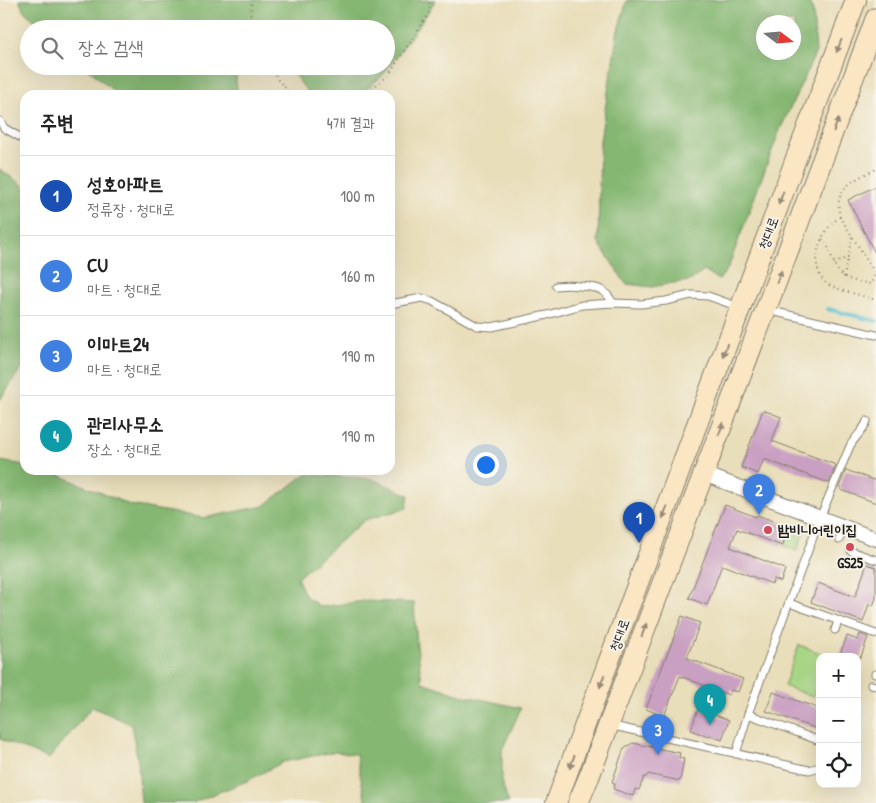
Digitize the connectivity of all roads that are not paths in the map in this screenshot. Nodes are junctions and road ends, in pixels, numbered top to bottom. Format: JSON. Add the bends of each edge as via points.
{"nodes":[{"id":1,"x":856,"y":0,"type":"edge"},
{"id":2,"x":876,"y":18,"type":"edge"},
{"id":3,"x":0,"y":121,"type":"edge"},
{"id":4,"x":20,"y":137,"type":"edge"},
{"id":5,"x":556,"y":286,"type":"dead end"},
{"id":6,"x":395,"y":303,"type":"edge"},
{"id":7,"x":613,"y":303,"type":"junction"},
{"id":8,"x":741,"y":307,"type":"junction"},
{"id":9,"x":767,"y":310,"type":"junction"},
{"id":10,"x":876,"y":334,"type":"edge"},
{"id":11,"x":867,"y":421,"type":"dead end"},
{"id":12,"x":682,"y":467,"type":"junction"},
{"id":13,"x":704,"y":474,"type":"junction"},
{"id":14,"x":820,"y":518,"type":"junction"},
{"id":15,"x":876,"y":539,"type":"edge"},
{"id":16,"x":850,"y":551,"type":"dead end"},
{"id":17,"x":876,"y":560,"type":"edge"},
{"id":18,"x":790,"y":603,"type":"junction"},
{"id":19,"x":838,"y":620,"type":"junction"},
{"id":20,"x":835,"y":630,"type":"dead end"},
{"id":21,"x":876,"y":634,"type":"edge"},
{"id":22,"x":748,"y":714,"type":"junction"},
{"id":23,"x":587,"y":720,"type":"junction"},
{"id":24,"x":609,"y":725,"type":"junction"},
{"id":25,"x":816,"y":740,"type":"edge"},
{"id":26,"x":736,"y":754,"type":"junction"},
{"id":27,"x":816,"y":768,"type":"edge"},
{"id":28,"x":556,"y":803,"type":"edge"},
{"id":29,"x":578,"y":803,"type":"edge"}],
"edges":[{"from":1,"to":8,"type":"street","name":"청대로","one_way":true},
{"from":9,"to":2,"type":"street","name":"청대로","one_way":true},
{"from":3,"to":4,"type":"lane","via":[[4,128]]},
{"from":5,"to":7,"type":"lane","via":[[598,288]]},
{"from":6,"to":7,"type":"lane","via":[[422,298],[432,300],[477,326],[492,327],[582,305]]},
{"from":7,"to":8,"type":"lane","via":[[641,304],[691,295],[708,296]]},
{"from":8,"to":12,"type":"street","name":"청대로","one_way":true},
{"from":9,"to":10,"type":"lane"},
{"from":13,"to":9,"type":"street","name":"청대로","one_way":true},
{"from":11,"to":14,"type":"lane","via":[[850,446]]},
{"from":12,"to":13,"type":"street"},
{"from":12,"to":23,"type":"street","name":"청대로","one_way":true},
{"from":13,"to":14,"type":"street"},
{"from":24,"to":13,"type":"street","name":"청대로","one_way":true},
{"from":14,"to":15,"type":"street","via":[[841,533]]},
{"from":14,"to":18,"type":"lane"},
{"from":16,"to":17,"type":"lane"},
{"from":18,"to":19,"type":"lane"},
{"from":18,"to":22,"type":"lane"},
{"from":19,"to":20,"type":"lane"},
{"from":19,"to":21,"type":"lane"},
{"from":22,"to":25,"type":"lane"},
{"from":22,"to":26,"type":"lane"},
{"from":23,"to":24,"type":"street"},
{"from":23,"to":28,"type":"street","name":"청대로","one_way":true},
{"from":24,"to":26,"type":"lane"},
{"from":24,"to":29,"type":"street","name":"청대로"},
{"from":26,"to":27,"type":"lane","via":[[809,770]]}]}
